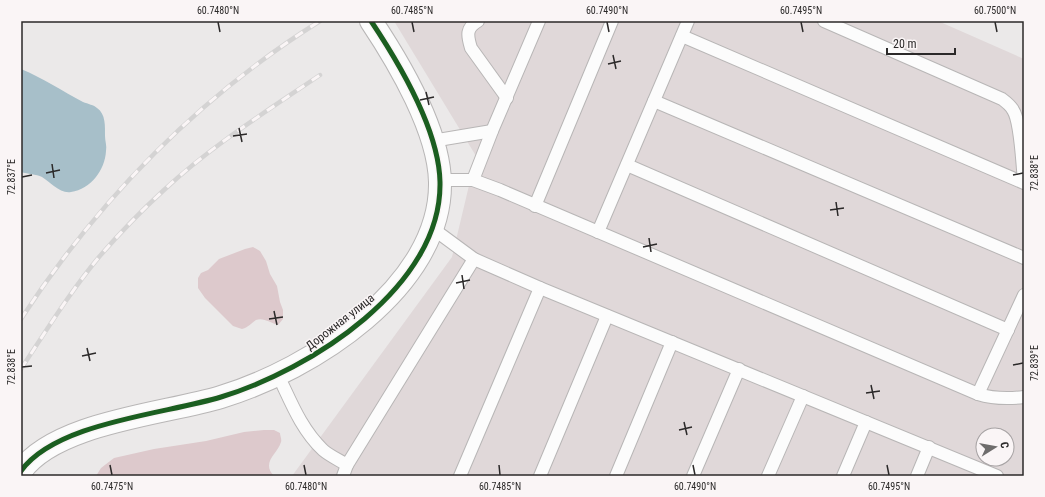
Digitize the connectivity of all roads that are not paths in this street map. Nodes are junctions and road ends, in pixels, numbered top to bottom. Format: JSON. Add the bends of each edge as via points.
{"nodes":[{"id":1,"x":371,"y":21,"type":"edge"},
{"id":2,"x":478,"y":21,"type":"edge"},
{"id":3,"x":539,"y":21,"type":"edge"},
{"id":4,"x":612,"y":21,"type":"edge"},
{"id":5,"x":688,"y":21,"type":"edge"},
{"id":6,"x":824,"y":21,"type":"edge"},
{"id":7,"x":682,"y":36,"type":"junction"},
{"id":8,"x":507,"y":98,"type":"junction"},
{"id":9,"x":654,"y":101,"type":"junction"},
{"id":10,"x":492,"y":131,"type":"junction"},
{"id":11,"x":432,"y":141,"type":"junction"},
{"id":12,"x":627,"y":166,"type":"junction"},
{"id":13,"x":440,"y":180,"type":"junction"},
{"id":14,"x":473,"y":180,"type":"junction"},
{"id":15,"x":1024,"y":180,"type":"edge"},
{"id":16,"x":1024,"y":183,"type":"edge"},
{"id":17,"x":535,"y":206,"type":"junction"},
{"id":18,"x":432,"y":228,"type":"junction"},
{"id":19,"x":598,"y":232,"type":"junction"},
{"id":20,"x":1024,"y":258,"type":"edge"},
{"id":21,"x":474,"y":259,"type":"junction"},
{"id":22,"x":540,"y":288,"type":"junction"},
{"id":23,"x":1024,"y":295,"type":"edge"},
{"id":24,"x":607,"y":316,"type":"junction"},
{"id":25,"x":1008,"y":330,"type":"junction"},
{"id":26,"x":672,"y":342,"type":"junction"},
{"id":27,"x":739,"y":370,"type":"junction"},
{"id":28,"x":278,"y":375,"type":"junction"},
{"id":29,"x":978,"y":394,"type":"junction"},
{"id":30,"x":803,"y":396,"type":"junction"},
{"id":31,"x":1024,"y":397,"type":"edge"},
{"id":32,"x":866,"y":422,"type":"junction"},
{"id":33,"x":929,"y":447,"type":"junction"},
{"id":34,"x":21,"y":471,"type":"edge"},
{"id":35,"x":345,"y":471,"type":"edge"},
{"id":36,"x":460,"y":476,"type":"edge"},
{"id":37,"x":540,"y":476,"type":"edge"},
{"id":38,"x":616,"y":476,"type":"edge"},
{"id":39,"x":693,"y":476,"type":"edge"},
{"id":40,"x":768,"y":476,"type":"edge"},
{"id":41,"x":843,"y":476,"type":"edge"},
{"id":42,"x":917,"y":476,"type":"edge"},
{"id":43,"x":995,"y":476,"type":"edge"}],
"edges":[{"from":1,"to":11,"type":"street","name":"Дорожная улица","via":[[407,81],[423,114]]},
{"from":2,"to":8,"type":"lane","via":[[469,30],[471,48]]},
{"from":3,"to":8,"type":"lane"},
{"from":4,"to":17,"type":"lane"},
{"from":5,"to":7,"type":"lane"},
{"from":6,"to":15,"type":"lane","via":[[1005,102],[1014,110],[1018,120]]},
{"from":7,"to":9,"type":"lane"},
{"from":7,"to":16,"type":"lane"},
{"from":8,"to":10,"type":"lane"},
{"from":9,"to":12,"type":"lane"},
{"from":9,"to":20,"type":"lane"},
{"from":10,"to":11,"type":"lane"},
{"from":10,"to":14,"type":"lane"},
{"from":11,"to":13,"type":"street","name":"Дорожная улица"},
{"from":12,"to":19,"type":"lane"},
{"from":12,"to":25,"type":"lane"},
{"from":13,"to":14,"type":"lane"},
{"from":13,"to":18,"type":"street","name":"Дорожная улица","via":[[440,197]]},
{"from":14,"to":17,"type":"lane"},
{"from":17,"to":19,"type":"lane"},
{"from":18,"to":21,"type":"lane"},
{"from":18,"to":28,"type":"street","name":"Дорожная улица","via":[[414,266],[381,304],[319,353]]},
{"from":19,"to":29,"type":"lane"},
{"from":21,"to":22,"type":"lane"},
{"from":21,"to":35,"type":"lane"},
{"from":22,"to":24,"type":"lane"},
{"from":22,"to":36,"type":"lane"},
{"from":23,"to":25,"type":"lane"},
{"from":24,"to":26,"type":"lane"},
{"from":24,"to":37,"type":"lane"},
{"from":25,"to":29,"type":"lane"},
{"from":26,"to":27,"type":"lane"},
{"from":26,"to":38,"type":"lane"},
{"from":27,"to":30,"type":"lane"},
{"from":27,"to":39,"type":"lane"},
{"from":28,"to":34,"type":"street","name":"Дорожная улица","via":[[223,397],[82,432],[40,452]]},
{"from":28,"to":35,"type":"lane","via":[[303,427]]},
{"from":29,"to":31,"type":"lane","via":[[992,398]]},
{"from":30,"to":32,"type":"lane"},
{"from":30,"to":40,"type":"lane"},
{"from":32,"to":33,"type":"lane"},
{"from":32,"to":41,"type":"lane"},
{"from":33,"to":42,"type":"lane"},
{"from":33,"to":43,"type":"lane"}]}
